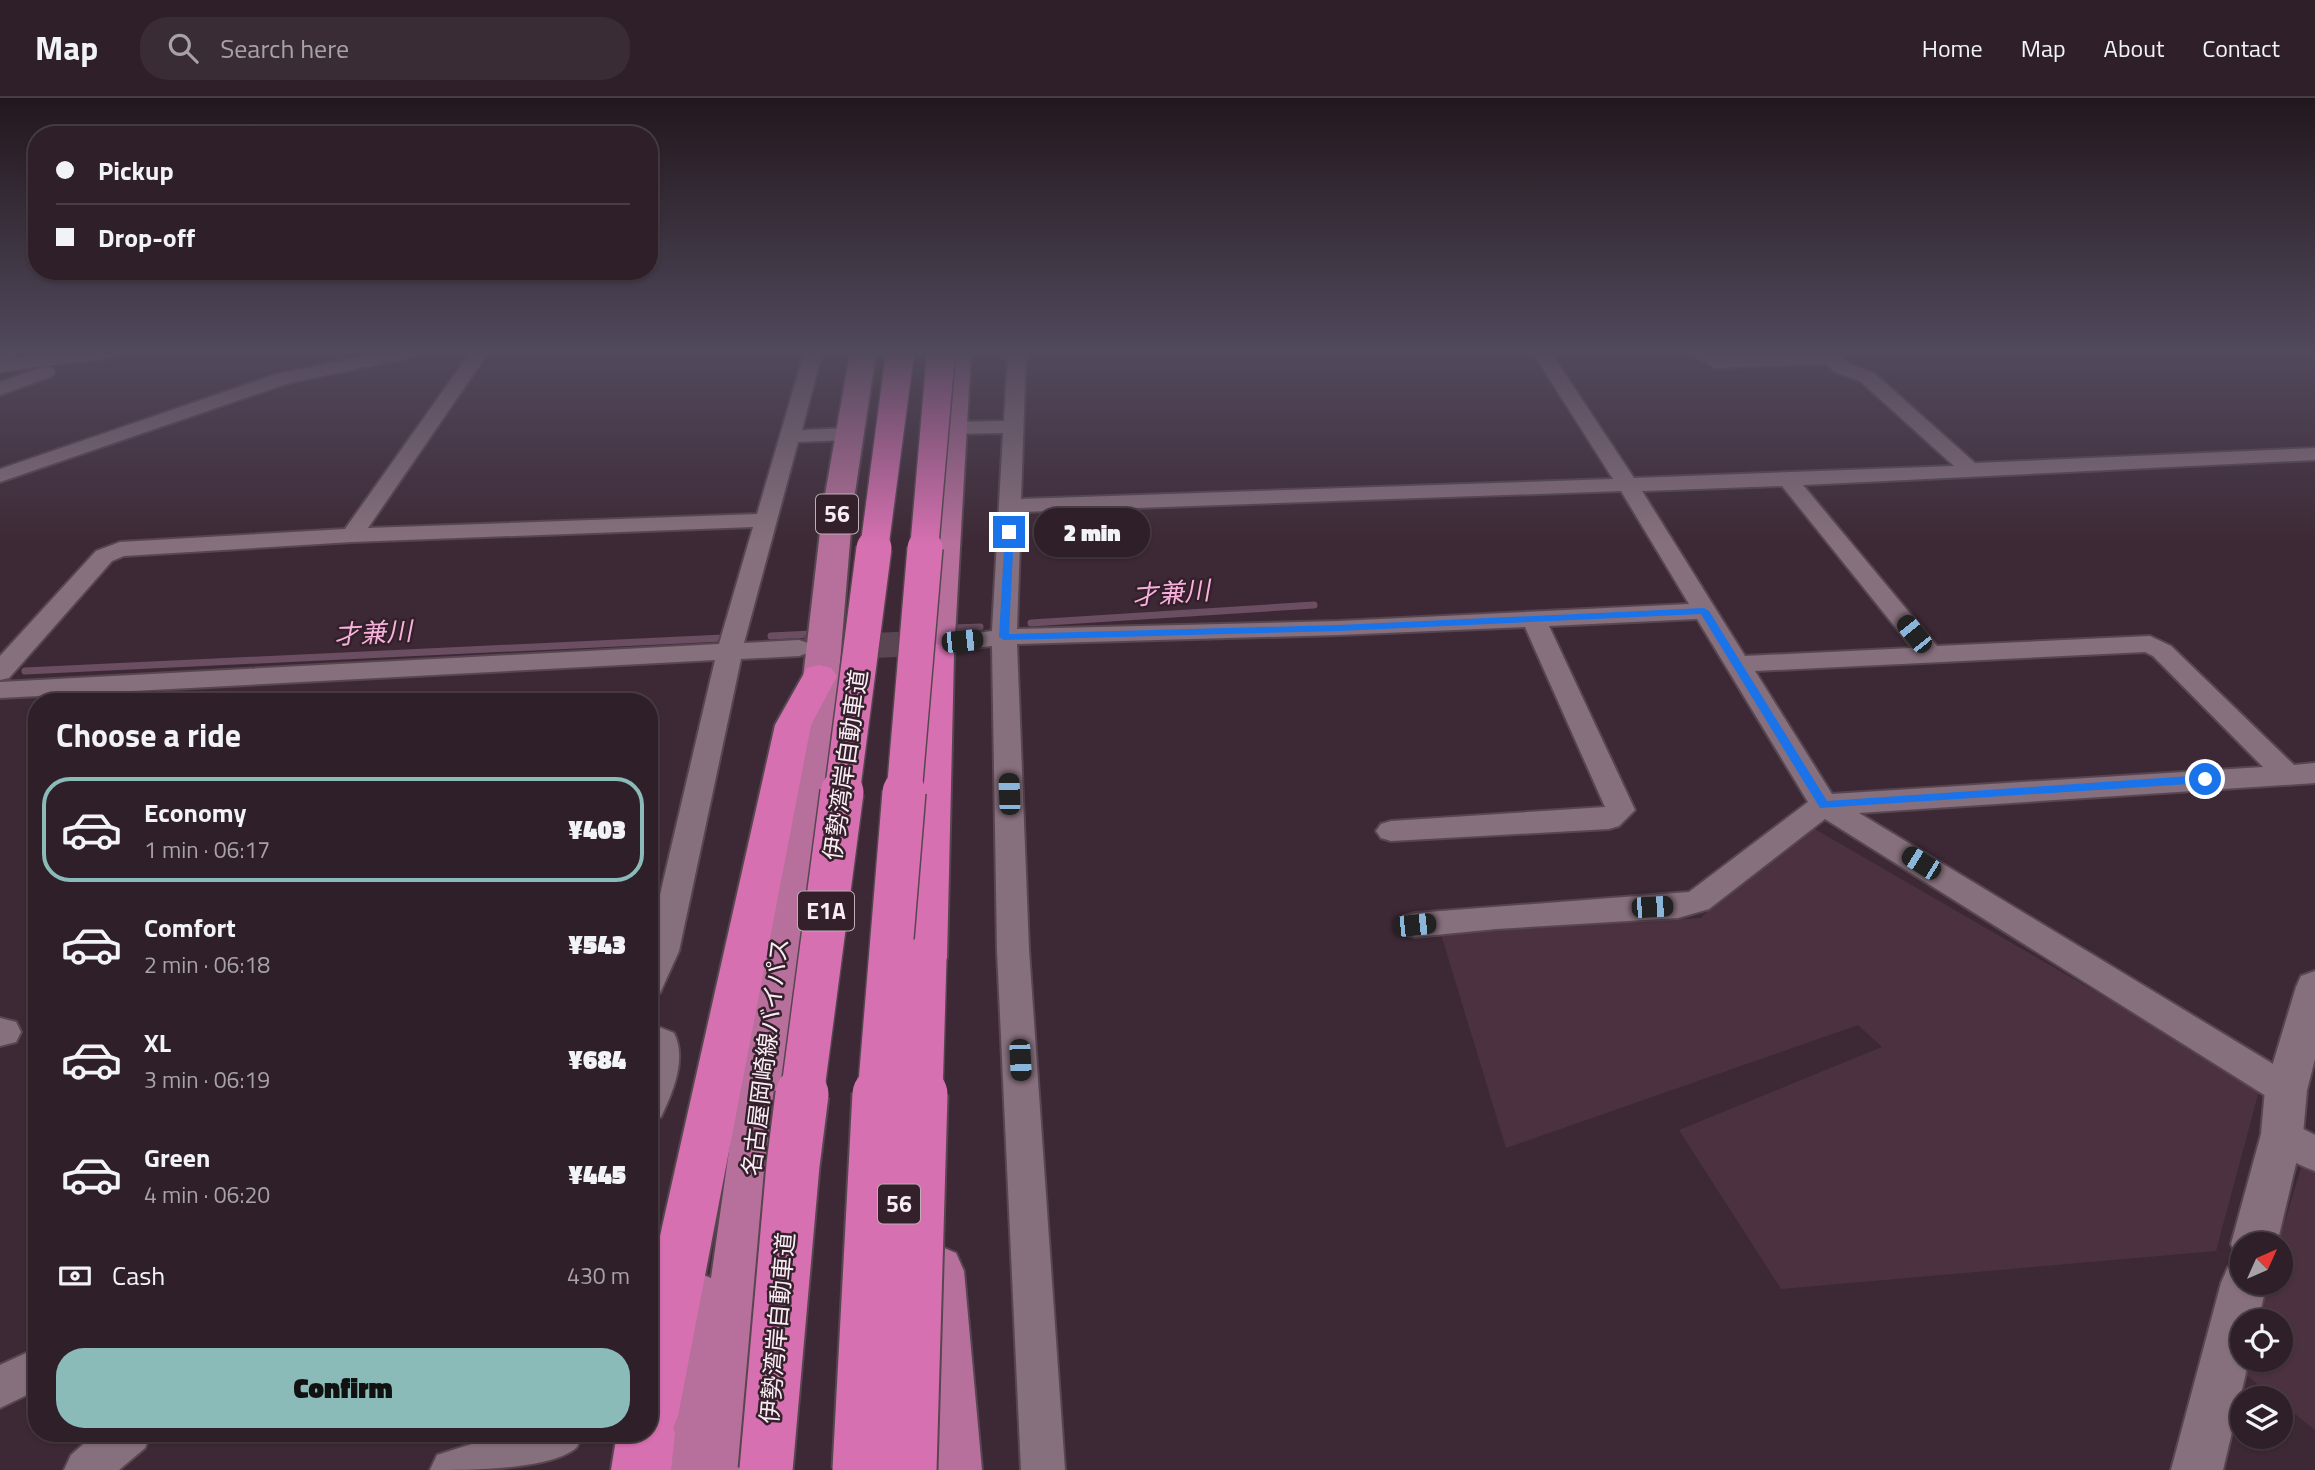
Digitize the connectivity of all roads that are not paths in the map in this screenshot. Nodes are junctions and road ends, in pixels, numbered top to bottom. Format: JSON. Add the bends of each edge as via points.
{"nodes":[{"id":1,"x":169,"y":417,"type":"edge"},
{"id":2,"x":434,"y":417,"type":"edge"},
{"id":3,"x":796,"y":417,"type":"edge"},
{"id":4,"x":851,"y":417,"type":"edge"},
{"id":5,"x":892,"y":417,"type":"edge"},
{"id":6,"x":936,"y":417,"type":"edge"},
{"id":7,"x":954,"y":417,"type":"edge"},
{"id":8,"x":1014,"y":417,"type":"edge"},
{"id":9,"x":1584,"y":417,"type":"edge"},
{"id":10,"x":1912,"y":417,"type":"edge"},
{"id":11,"x":1014,"y":427,"type":"junction"},
{"id":12,"x":953,"y":428,"type":"junction"},
{"id":13,"x":848,"y":434,"type":"junction"},
{"id":14,"x":791,"y":436,"type":"junction"},
{"id":15,"x":2315,"y":454,"type":"edge"},
{"id":16,"x":1970,"y":469,"type":"junction"},
{"id":17,"x":0,"y":476,"type":"edge"},
{"id":18,"x":1787,"y":479,"type":"junction"},
{"id":19,"x":1627,"y":484,"type":"junction"},
{"id":20,"x":1010,"y":506,"type":"junction"},
{"id":21,"x":766,"y":520,"type":"junction"},
{"id":22,"x":352,"y":535,"type":"junction"},
{"id":23,"x":1704,"y":611,"type":"junction"},
{"id":24,"x":1534,"y":619,"type":"junction"},
{"id":25,"x":1004,"y":637,"type":"junction"},
{"id":26,"x":950,"y":648,"type":"junction"},
{"id":27,"x":729,"y":654,"type":"junction"},
{"id":28,"x":1930,"y":654,"type":"junction"},
{"id":29,"x":809,"y":662,"type":"junction"},
{"id":30,"x":1737,"y":664,"type":"junction"},
{"id":31,"x":3,"y":667,"type":"edge"},
{"id":32,"x":0,"y":690,"type":"edge"},
{"id":33,"x":2315,"y":773,"type":"edge"},
{"id":34,"x":2287,"y":774,"type":"junction"},
{"id":35,"x":1824,"y":805,"type":"junction"},
{"id":36,"x":1391,"y":831,"type":"dead end"},
{"id":37,"x":1415,"y":925,"type":"dead end"},
{"id":38,"x":765,"y":940,"type":"junction"},
{"id":39,"x":917,"y":948,"type":"junction"},
{"id":40,"x":658,"y":963,"type":"edge"},
{"id":41,"x":2315,"y":986,"type":"edge"},
{"id":42,"x":658,"y":1041,"type":"edge"},
{"id":43,"x":658,"y":1076,"type":"edge"},
{"id":44,"x":2286,"y":1090,"type":"junction"},
{"id":45,"x":2298,"y":1145,"type":"edge"},
{"id":46,"x":2259,"y":1232,"type":"edge"},
{"id":47,"x":2241,"y":1295,"type":"edge"},
{"id":48,"x":28,"y":1372,"type":"edge"},
{"id":49,"x":658,"y":1379,"type":"edge"},
{"id":50,"x":0,"y":1387,"type":"edge"},
{"id":51,"x":119,"y":1442,"type":"edge"},
{"id":52,"x":549,"y":1442,"type":"edge"},
{"id":53,"x":645,"y":1442,"type":"edge"},
{"id":54,"x":86,"y":1470,"type":"edge"},
{"id":55,"x":452,"y":1470,"type":"edge"},
{"id":56,"x":641,"y":1470,"type":"edge"},
{"id":57,"x":677,"y":1470,"type":"edge"},
{"id":58,"x":713,"y":1470,"type":"edge"},
{"id":59,"x":766,"y":1470,"type":"edge"},
{"id":60,"x":859,"y":1470,"type":"edge"},
{"id":61,"x":889,"y":1470,"type":"edge"},
{"id":62,"x":910,"y":1470,"type":"edge"},
{"id":63,"x":952,"y":1470,"type":"edge"},
{"id":64,"x":1043,"y":1470,"type":"edge"},
{"id":65,"x":2197,"y":1470,"type":"edge"}],
"edges":[{"from":1,"to":17,"type":"street"},
{"from":2,"to":22,"type":"street"},
{"from":3,"to":14,"type":"street"},
{"from":4,"to":13,"type":"main road","name":"名古屋岡崎線バイパス","number":"56"},
{"from":5,"to":59,"type":"highway","name":"伊勢湾岸自動車道","number":"E1A","bridge":true,"via":[[793,1165]]},
{"from":6,"to":60,"type":"highway","bridge":true,"via":[[874,1153]]},
{"from":7,"to":12,"type":"main road"},
{"from":8,"to":11,"type":"street"},
{"from":9,"to":19,"type":"street"},
{"from":10,"to":16,"type":"street"},
{"from":11,"to":12,"type":"street"},
{"from":11,"to":20,"type":"street"},
{"from":12,"to":26,"type":"main road"},
{"from":13,"to":14,"type":"street"},
{"from":13,"to":29,"type":"main road","name":"名古屋岡崎線バイパス","number":"56"},
{"from":14,"to":21,"type":"street"},
{"from":15,"to":16,"type":"street"},
{"from":16,"to":18,"type":"street","via":[[1946,474]]},
{"from":18,"to":19,"type":"street"},
{"from":18,"to":28,"type":"street"},
{"from":19,"to":20,"type":"street"},
{"from":19,"to":23,"type":"street"},
{"from":20,"to":25,"type":"street"},
{"from":21,"to":22,"type":"street"},
{"from":21,"to":27,"type":"street"},
{"from":22,"to":31,"type":"street","via":[[120,549],[104,556]]},
{"from":23,"to":24,"type":"street"},
{"from":23,"to":30,"type":"street"},
{"from":24,"to":25,"type":"street"},
{"from":24,"to":36,"type":"street","via":[[1621,810],[1609,819]]},
{"from":25,"to":26,"type":"street"},
{"from":25,"to":64,"type":"street","via":[[1013,950]]},
{"from":26,"to":39,"type":"highway"},
{"from":27,"to":29,"type":"street"},
{"from":27,"to":32,"type":"street"},
{"from":27,"to":40,"type":"street"},
{"from":28,"to":30,"type":"street"},
{"from":28,"to":34,"type":"street","via":[[2150,645],[2162,651]]},
{"from":29,"to":38,"type":"main road","name":"名古屋岡崎線バイパス","number":"56","via":[[814,747]]},
{"from":30,"to":35,"type":"street"},
{"from":33,"to":34,"type":"street"},
{"from":34,"to":35,"type":"street"},
{"from":35,"to":37,"type":"street","via":[[1698,901]]},
{"from":35,"to":44,"type":"street"},
{"from":38,"to":49,"type":"highway"},
{"from":38,"to":57,"type":"main road","via":[[705,1232]]},
{"from":38,"to":58,"type":"main road","name":"名古屋岡崎線バイパス","number":"56"},
{"from":39,"to":61,"type":"main road","number":"56"},
{"from":39,"to":62,"type":"highway","bridge":true},
{"from":39,"to":63,"type":"main road"},
{"from":41,"to":44,"type":"street"},
{"from":42,"to":43,"type":"street","via":[[663,1060]]},
{"from":44,"to":45,"type":"street"},
{"from":45,"to":46,"type":"street"},
{"from":47,"to":65,"type":"street"},
{"from":48,"to":50,"type":"street"},
{"from":51,"to":54,"type":"street"},
{"from":52,"to":55,"type":"street"},
{"from":53,"to":56,"type":"highway"}]}
